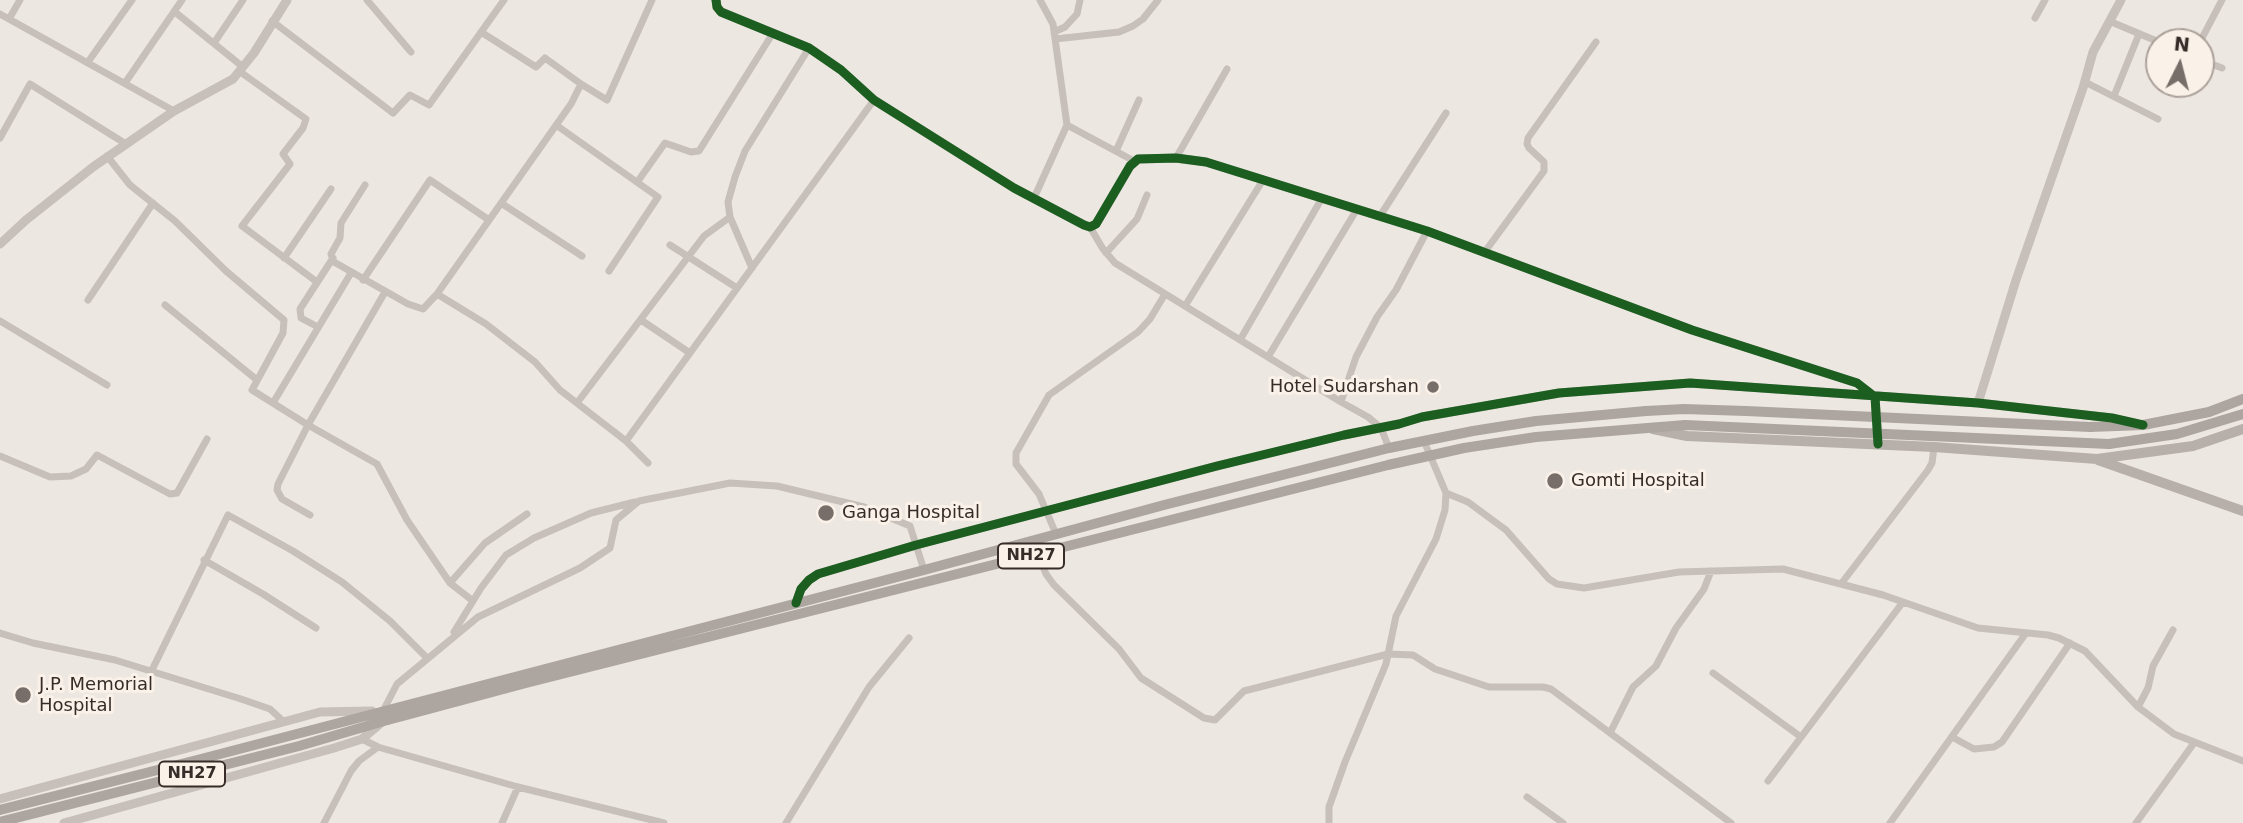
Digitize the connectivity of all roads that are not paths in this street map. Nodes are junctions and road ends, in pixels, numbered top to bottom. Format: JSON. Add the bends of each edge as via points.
{"nodes":[{"id":1,"x":20,"y":0,"type":"edge"},
{"id":2,"x":118,"y":0,"type":"edge"},
{"id":3,"x":183,"y":0,"type":"edge"},
{"id":4,"x":243,"y":0,"type":"edge"},
{"id":5,"x":288,"y":0,"type":"edge"},
{"id":6,"x":367,"y":0,"type":"edge"},
{"id":7,"x":504,"y":0,"type":"edge"},
{"id":8,"x":652,"y":0,"type":"edge"},
{"id":9,"x":716,"y":0,"type":"edge"},
{"id":10,"x":1041,"y":0,"type":"edge"},
{"id":11,"x":1080,"y":0,"type":"edge"},
{"id":12,"x":1158,"y":0,"type":"edge"},
{"id":13,"x":2045,"y":0,"type":"edge"},
{"id":14,"x":2121,"y":0,"type":"edge"},
{"id":15,"x":2222,"y":0,"type":"edge"},
{"id":16,"x":130,"y":3,"type":"edge"},
{"id":17,"x":175,"y":12,"type":"junction"},
{"id":18,"x":0,"y":14,"type":"edge"},
{"id":19,"x":2035,"y":18,"type":"dead end"},
{"id":20,"x":9,"y":19,"type":"junction"},
{"id":21,"x":272,"y":21,"type":"junction"},
{"id":22,"x":2109,"y":21,"type":"junction"},
{"id":23,"x":2207,"y":28,"type":"edge"},
{"id":24,"x":481,"y":33,"type":"junction"},
{"id":25,"x":774,"y":33,"type":"junction"},
{"id":26,"x":2139,"y":34,"type":"junction"},
{"id":27,"x":1055,"y":36,"type":"junction"},
{"id":28,"x":2145,"y":36,"type":"edge"},
{"id":29,"x":1596,"y":42,"type":"dead end"},
{"id":30,"x":214,"y":43,"type":"junction"},
{"id":31,"x":809,"y":48,"type":"junction"},
{"id":32,"x":411,"y":52,"type":"dead end"},
{"id":33,"x":88,"y":62,"type":"junction"},
{"id":34,"x":2215,"y":65,"type":"edge"},
{"id":35,"x":2222,"y":68,"type":"dead end"},
{"id":36,"x":241,"y":69,"type":"junction"},
{"id":37,"x":1227,"y":69,"type":"dead end"},
{"id":38,"x":2085,"y":82,"type":"junction"},
{"id":39,"x":125,"y":83,"type":"junction"},
{"id":40,"x":582,"y":84,"type":"junction"},
{"id":41,"x":2113,"y":96,"type":"junction"},
{"id":42,"x":874,"y":100,"type":"junction"},
{"id":43,"x":1139,"y":100,"type":"dead end"},
{"id":44,"x":174,"y":111,"type":"junction"},
{"id":45,"x":1446,"y":113,"type":"dead end"},
{"id":46,"x":2158,"y":119,"type":"dead end"},
{"id":47,"x":556,"y":125,"type":"junction"},
{"id":48,"x":1067,"y":125,"type":"junction"},
{"id":49,"x":0,"y":138,"type":"edge"},
{"id":50,"x":126,"y":144,"type":"junction"},
{"id":51,"x":1116,"y":151,"type":"junction"},
{"id":52,"x":107,"y":156,"type":"junction"},
{"id":53,"x":1177,"y":158,"type":"junction"},
{"id":54,"x":1134,"y":161,"type":"junction"},
{"id":55,"x":1263,"y":180,"type":"junction"},
{"id":56,"x":638,"y":181,"type":"junction"},
{"id":57,"x":365,"y":186,"type":"dead end"},
{"id":58,"x":331,"y":189,"type":"dead end"},
{"id":59,"x":1147,"y":195,"type":"dead end"},
{"id":60,"x":1034,"y":198,"type":"junction"},
{"id":61,"x":1322,"y":198,"type":"junction"},
{"id":62,"x":153,"y":203,"type":"junction"},
{"id":63,"x":501,"y":203,"type":"junction"},
{"id":64,"x":1357,"y":209,"type":"junction"},
{"id":65,"x":1380,"y":216,"type":"junction"},
{"id":66,"x":730,"y":217,"type":"junction"},
{"id":67,"x":489,"y":220,"type":"junction"},
{"id":68,"x":1090,"y":227,"type":"junction"},
{"id":69,"x":1427,"y":231,"type":"junction"},
{"id":70,"x":0,"y":244,"type":"edge"},
{"id":71,"x":670,"y":245,"type":"dead end"},
{"id":72,"x":1106,"y":253,"type":"junction"},
{"id":73,"x":1483,"y":253,"type":"junction"},
{"id":74,"x":582,"y":256,"type":"dead end"},
{"id":75,"x":284,"y":257,"type":"junction"},
{"id":76,"x":689,"y":257,"type":"junction"},
{"id":77,"x":332,"y":258,"type":"junction"},
{"id":78,"x":752,"y":268,"type":"junction"},
{"id":79,"x":610,"y":271,"type":"dead end"},
{"id":80,"x":351,"y":273,"type":"junction"},
{"id":81,"x":363,"y":280,"type":"junction"},
{"id":82,"x":317,"y":282,"type":"junction"},
{"id":83,"x":737,"y":288,"type":"junction"},
{"id":84,"x":385,"y":292,"type":"junction"},
{"id":85,"x":437,"y":294,"type":"junction"},
{"id":86,"x":1165,"y":294,"type":"junction"},
{"id":87,"x":88,"y":300,"type":"dead end"},
{"id":88,"x":165,"y":305,"type":"dead end"},
{"id":89,"x":1185,"y":306,"type":"junction"},
{"id":90,"x":641,"y":320,"type":"junction"},
{"id":91,"x":0,"y":321,"type":"edge"},
{"id":92,"x":318,"y":327,"type":"junction"},
{"id":93,"x":1240,"y":340,"type":"junction"},
{"id":94,"x":690,"y":353,"type":"junction"},
{"id":95,"x":1268,"y":357,"type":"junction"},
{"id":96,"x":257,"y":380,"type":"junction"},
{"id":97,"x":107,"y":385,"type":"dead end"},
{"id":98,"x":1875,"y":397,"type":"junction"},
{"id":99,"x":2243,"y":399,"type":"edge"},
{"id":100,"x":1341,"y":402,"type":"junction"},
{"id":101,"x":272,"y":403,"type":"junction"},
{"id":102,"x":577,"y":403,"type":"junction"},
{"id":103,"x":1978,"y":403,"type":"junction"},
{"id":104,"x":2243,"y":415,"type":"edge"},
{"id":105,"x":308,"y":425,"type":"junction"},
{"id":106,"x":2144,"y":425,"type":"junction"},
{"id":107,"x":1642,"y":427,"type":"junction"},
{"id":108,"x":1381,"y":428,"type":"junction"},
{"id":109,"x":2243,"y":429,"type":"edge"},
{"id":110,"x":207,"y":439,"type":"dead end"},
{"id":111,"x":626,"y":441,"type":"junction"},
{"id":112,"x":1424,"y":441,"type":"junction"},
{"id":113,"x":1878,"y":444,"type":"junction"},
{"id":114,"x":1934,"y":447,"type":"junction"},
{"id":115,"x":1390,"y":448,"type":"junction"},
{"id":116,"x":1430,"y":455,"type":"junction"},
{"id":117,"x":0,"y":456,"type":"edge"},
{"id":118,"x":2097,"y":459,"type":"junction"},
{"id":119,"x":648,"y":463,"type":"dead end"},
{"id":120,"x":1446,"y":493,"type":"junction"},
{"id":121,"x":639,"y":501,"type":"junction"},
{"id":122,"x":1046,"y":511,"type":"junction"},
{"id":123,"x":2243,"y":511,"type":"edge"},
{"id":124,"x":527,"y":514,"type":"dead end"},
{"id":125,"x":310,"y":515,"type":"dead end"},
{"id":126,"x":1056,"y":534,"type":"junction"},
{"id":127,"x":916,"y":545,"type":"junction"},
{"id":128,"x":1038,"y":554,"type":"junction"},
{"id":129,"x":204,"y":560,"type":"junction"},
{"id":130,"x":924,"y":570,"type":"junction"},
{"id":131,"x":1711,"y":571,"type":"junction"},
{"id":132,"x":450,"y":583,"type":"junction"},
{"id":133,"x":1841,"y":584,"type":"junction"},
{"id":134,"x":473,"y":601,"type":"junction"},
{"id":135,"x":1903,"y":602,"type":"junction"},
{"id":136,"x":796,"y":604,"type":"junction"},
{"id":137,"x":316,"y":628,"type":"dead end"},
{"id":138,"x":2173,"y":630,"type":"dead end"},
{"id":139,"x":0,"y":633,"type":"edge"},
{"id":140,"x":2026,"y":633,"type":"junction"},
{"id":141,"x":451,"y":638,"type":"junction"},
{"id":142,"x":909,"y":638,"type":"dead end"},
{"id":143,"x":2070,"y":643,"type":"junction"},
{"id":144,"x":1388,"y":654,"type":"junction"},
{"id":145,"x":427,"y":658,"type":"junction"},
{"id":146,"x":150,"y":673,"type":"junction"},
{"id":147,"x":1713,"y":673,"type":"dead end"},
{"id":148,"x":2138,"y":707,"type":"junction"},
{"id":149,"x":383,"y":716,"type":"junction"},
{"id":150,"x":283,"y":721,"type":"junction"},
{"id":151,"x":1610,"y":733,"type":"junction"},
{"id":152,"x":1801,"y":737,"type":"junction"},
{"id":153,"x":1952,"y":737,"type":"junction"},
{"id":154,"x":362,"y":739,"type":"junction"},
{"id":155,"x":2194,"y":743,"type":"junction"},
{"id":156,"x":378,"y":747,"type":"junction"},
{"id":157,"x":2243,"y":761,"type":"edge"},
{"id":158,"x":1768,"y":781,"type":"dead end"},
{"id":159,"x":518,"y":787,"type":"junction"},
{"id":160,"x":1527,"y":797,"type":"dead end"},
{"id":161,"x":0,"y":799,"type":"edge"},
{"id":162,"x":0,"y":810,"type":"edge"},
{"id":163,"x":637,"y":820,"type":"edge"},
{"id":164,"x":0,"y":822,"type":"edge"},
{"id":165,"x":64,"y":823,"type":"edge"},
{"id":166,"x":324,"y":823,"type":"edge"},
{"id":167,"x":502,"y":823,"type":"edge"},
{"id":168,"x":664,"y":823,"type":"edge"},
{"id":169,"x":786,"y":823,"type":"edge"},
{"id":170,"x":1329,"y":823,"type":"edge"},
{"id":171,"x":1563,"y":823,"type":"edge"},
{"id":172,"x":1731,"y":823,"type":"edge"},
{"id":173,"x":1890,"y":823,"type":"edge"},
{"id":174,"x":2136,"y":823,"type":"edge"}],
"edges":[{"from":1,"to":20,"type":"street"},
{"from":2,"to":16,"type":"street"},
{"from":3,"to":17,"type":"street"},
{"from":4,"to":30,"type":"street"},
{"from":5,"to":21,"type":"street"},
{"from":6,"to":32,"type":"street"},
{"from":7,"to":24,"type":"street"},
{"from":8,"to":40,"type":"street","via":[[607,100]]},
{"from":9,"to":25,"type":"street","via":[[721,12]]},
{"from":10,"to":27,"type":"street"},
{"from":11,"to":27,"type":"street","via":[[1077,14]]},
{"from":12,"to":27,"type":"street","via":[[1143,19],[1119,32]]},
{"from":13,"to":19,"type":"street"},
{"from":14,"to":22,"type":"street"},
{"from":15,"to":23,"type":"street"},
{"from":16,"to":33,"type":"street"},
{"from":17,"to":30,"type":"street"},
{"from":17,"to":39,"type":"street"},
{"from":18,"to":20,"type":"street"},
{"from":20,"to":33,"type":"street"},
{"from":21,"to":24,"type":"street","via":[[393,113],[410,95],[429,105]]},
{"from":21,"to":36,"type":"street"},
{"from":22,"to":26,"type":"street"},
{"from":22,"to":38,"type":"street","via":[[2096,44]]},
{"from":24,"to":40,"type":"street","via":[[536,67],[545,58]]},
{"from":25,"to":31,"type":"street"},
{"from":25,"to":56,"type":"street","via":[[699,151],[665,143]]},
{"from":26,"to":28,"type":"street"},
{"from":26,"to":41,"type":"street"},
{"from":27,"to":48,"type":"street"},
{"from":29,"to":73,"type":"street","via":[[1528,138],[1529,148],[1544,162],[1544,171]]},
{"from":30,"to":36,"type":"street"},
{"from":31,"to":42,"type":"street"},
{"from":31,"to":66,"type":"street","via":[[745,151],[728,202]]},
{"from":33,"to":39,"type":"street"},
{"from":34,"to":35,"type":"street"},
{"from":36,"to":44,"type":"street","via":[[233,79]]},
{"from":36,"to":75,"type":"street","via":[[306,119],[282,154],[290,164],[242,226]]},
{"from":37,"to":53,"type":"street"},
{"from":38,"to":41,"type":"street"},
{"from":38,"to":103,"type":"street"},
{"from":39,"to":44,"type":"street"},
{"from":40,"to":47,"type":"street"},
{"from":41,"to":46,"type":"street"},
{"from":42,"to":60,"type":"street"},
{"from":42,"to":78,"type":"street"},
{"from":43,"to":51,"type":"street"},
{"from":44,"to":50,"type":"street"},
{"from":45,"to":65,"type":"street"},
{"from":47,"to":56,"type":"street"},
{"from":47,"to":63,"type":"street"},
{"from":48,"to":51,"type":"street"},
{"from":48,"to":60,"type":"street"},
{"from":49,"to":50,"type":"street","via":[[30,84]]},
{"from":50,"to":52,"type":"street"},
{"from":51,"to":54,"type":"street"},
{"from":52,"to":62,"type":"street"},
{"from":52,"to":70,"type":"street"},
{"from":53,"to":54,"type":"street"},
{"from":53,"to":55,"type":"street"},
{"from":54,"to":68,"type":"street","via":[[1099,220]]},
{"from":55,"to":61,"type":"street"},
{"from":55,"to":89,"type":"street"},
{"from":56,"to":79,"type":"street","via":[[658,197]]},
{"from":57,"to":77,"type":"street","via":[[341,223]]},
{"from":58,"to":75,"type":"street"},
{"from":59,"to":72,"type":"street","via":[[1137,219]]},
{"from":60,"to":68,"type":"street"},
{"from":61,"to":64,"type":"street"},
{"from":61,"to":93,"type":"street"},
{"from":62,"to":87,"type":"street"},
{"from":62,"to":96,"type":"street","via":[[284,320],[283,333]]},
{"from":63,"to":67,"type":"street"},
{"from":63,"to":74,"type":"street"},
{"from":64,"to":65,"type":"street"},
{"from":64,"to":95,"type":"street"},
{"from":65,"to":69,"type":"street"},
{"from":66,"to":76,"type":"street","via":[[704,236]]},
{"from":66,"to":78,"type":"street"},
{"from":67,"to":81,"type":"street","via":[[430,180]]},
{"from":67,"to":85,"type":"street"},
{"from":68,"to":72,"type":"street"},
{"from":69,"to":73,"type":"street"},
{"from":69,"to":100,"type":"street","via":[[1366,337]]},
{"from":71,"to":76,"type":"street"},
{"from":72,"to":86,"type":"street"},
{"from":73,"to":98,"type":"street","via":[[1692,330],[1857,383]]},
{"from":75,"to":82,"type":"street"},
{"from":76,"to":83,"type":"street"},
{"from":76,"to":90,"type":"street"},
{"from":77,"to":80,"type":"street"},
{"from":77,"to":82,"type":"street"},
{"from":78,"to":83,"type":"street"},
{"from":80,"to":81,"type":"street"},
{"from":80,"to":92,"type":"street"},
{"from":81,"to":84,"type":"street"},
{"from":82,"to":92,"type":"street","via":[[300,309],[301,318]]},
{"from":83,"to":94,"type":"street"},
{"from":84,"to":85,"type":"street","via":[[424,309]]},
{"from":84,"to":105,"type":"street"},
{"from":85,"to":102,"type":"street","via":[[516,346]]},
{"from":86,"to":89,"type":"street"},
{"from":86,"to":122,"type":"street","via":[[1138,332],[1049,395],[1016,453],[1016,464],[1040,494]]},
{"from":88,"to":96,"type":"street"},
{"from":89,"to":93,"type":"street"},
{"from":90,"to":94,"type":"street"},
{"from":90,"to":102,"type":"street"},
{"from":91,"to":97,"type":"street"},
{"from":92,"to":101,"type":"street"},
{"from":93,"to":95,"type":"street"},
{"from":94,"to":111,"type":"street"},
{"from":95,"to":100,"type":"street"},
{"from":96,"to":101,"type":"street","via":[[252,390]]},
{"from":98,"to":103,"type":"street"},
{"from":98,"to":108,"type":"street","via":[[1674,383],[1559,393]]},
{"from":98,"to":113,"type":"street"},
{"from":99,"to":106,"type":"highway","number":"NH27","via":[[2209,412]]},
{"from":100,"to":108,"type":"street"},
{"from":101,"to":105,"type":"street"},
{"from":102,"to":111,"type":"street"},
{"from":103,"to":106,"type":"street"},
{"from":104,"to":107,"type":"highway","number":"NH27","bridge":true,"via":[[2177,435],[2109,444],[1685,425]]},
{"from":105,"to":125,"type":"street","via":[[277,490],[282,499]]},
{"from":105,"to":132,"type":"street","via":[[377,464],[407,520]]},
{"from":106,"to":112,"type":"highway","number":"NH27","bridge":true,"via":[[1684,409],[1536,421]]},
{"from":107,"to":113,"type":"main road","via":[[1687,436]]},
{"from":107,"to":116,"type":"highway","number":"NH27","via":[[1536,437]]},
{"from":108,"to":115,"type":"street"},
{"from":108,"to":122,"type":"street"},
{"from":109,"to":118,"type":"main road","via":[[2193,446]]},
{"from":110,"to":117,"type":"street","via":[[177,492],[170,495],[97,454],[86,470],[50,477]]},
{"from":111,"to":119,"type":"street"},
{"from":112,"to":115,"type":"highway","number":"NH27"},
{"from":112,"to":116,"type":"street"},
{"from":113,"to":114,"type":"main road"},
{"from":114,"to":118,"type":"main road"},
{"from":114,"to":133,"type":"street","via":[[1928,470]]},
{"from":115,"to":126,"type":"highway","number":"NH27"},
{"from":116,"to":120,"type":"street"},
{"from":116,"to":128,"type":"highway","number":"NH27"},
{"from":118,"to":123,"type":"main road"},
{"from":120,"to":131,"type":"street","via":[[1468,502],[1506,530],[1557,584],[1584,588]]},
{"from":120,"to":144,"type":"street","via":[[1436,539],[1396,616]]},
{"from":121,"to":127,"type":"street","via":[[730,483],[777,486],[864,508],[910,526]]},
{"from":121,"to":134,"type":"street","via":[[592,513],[534,538],[506,555]]},
{"from":121,"to":141,"type":"street","via":[[616,520],[610,548],[580,568],[478,617]]},
{"from":122,"to":126,"type":"street"},
{"from":122,"to":127,"type":"street"},
{"from":124,"to":132,"type":"street","via":[[485,542]]},
{"from":126,"to":130,"type":"highway","number":"NH27"},
{"from":127,"to":130,"type":"street"},
{"from":127,"to":136,"type":"street","via":[[818,574],[801,589]]},
{"from":128,"to":144,"type":"street","via":[[1054,585],[1119,649],[1141,678],[1210,720],[1244,691]]},
{"from":128,"to":149,"type":"highway","number":"NH27"},
{"from":129,"to":137,"type":"street"},
{"from":129,"to":145,"type":"street","via":[[228,514],[342,582]]},
{"from":129,"to":146,"type":"street"},
{"from":130,"to":136,"type":"highway","number":"NH27"},
{"from":131,"to":133,"type":"street","via":[[1774,568]]},
{"from":131,"to":151,"type":"street","via":[[1656,666],[1633,687]]},
{"from":132,"to":134,"type":"street"},
{"from":133,"to":135,"type":"street"},
{"from":134,"to":141,"type":"street"},
{"from":135,"to":140,"type":"street","via":[[1978,628]]},
{"from":135,"to":152,"type":"street"},
{"from":136,"to":149,"type":"highway","number":"NH27"},
{"from":138,"to":148,"type":"street"},
{"from":139,"to":146,"type":"street","via":[[115,660]]},
{"from":140,"to":143,"type":"street"},
{"from":140,"to":153,"type":"street"},
{"from":141,"to":145,"type":"street"},
{"from":142,"to":169,"type":"street","via":[[869,687]]},
{"from":143,"to":148,"type":"street","via":[[2094,659]]},
{"from":143,"to":153,"type":"street","via":[[2002,742],[1981,750]]},
{"from":144,"to":151,"type":"street","via":[[1413,655],[1435,669],[1489,687],[1550,689]]},
{"from":144,"to":170,"type":"street","via":[[1329,807]]},
{"from":145,"to":149,"type":"street","via":[[397,684]]},
{"from":146,"to":150,"type":"street","via":[[270,709]]},
{"from":147,"to":152,"type":"street"},
{"from":148,"to":155,"type":"street"},
{"from":149,"to":150,"type":"street","via":[[320,712]]},
{"from":149,"to":154,"type":"street"},
{"from":149,"to":162,"type":"highway","number":"NH27"},
{"from":149,"to":164,"type":"highway","number":"NH27","via":[[262,756]]},
{"from":150,"to":161,"type":"street"},
{"from":151,"to":172,"type":"street"},
{"from":152,"to":158,"type":"street"},
{"from":153,"to":173,"type":"street"},
{"from":154,"to":156,"type":"street"},
{"from":154,"to":165,"type":"street"},
{"from":155,"to":157,"type":"street"},
{"from":155,"to":174,"type":"street"},
{"from":156,"to":159,"type":"street"},
{"from":156,"to":166,"type":"street","via":[[359,761]]},
{"from":159,"to":163,"type":"street"},
{"from":159,"to":167,"type":"street"},
{"from":160,"to":171,"type":"street"},
{"from":163,"to":168,"type":"street"}]}
